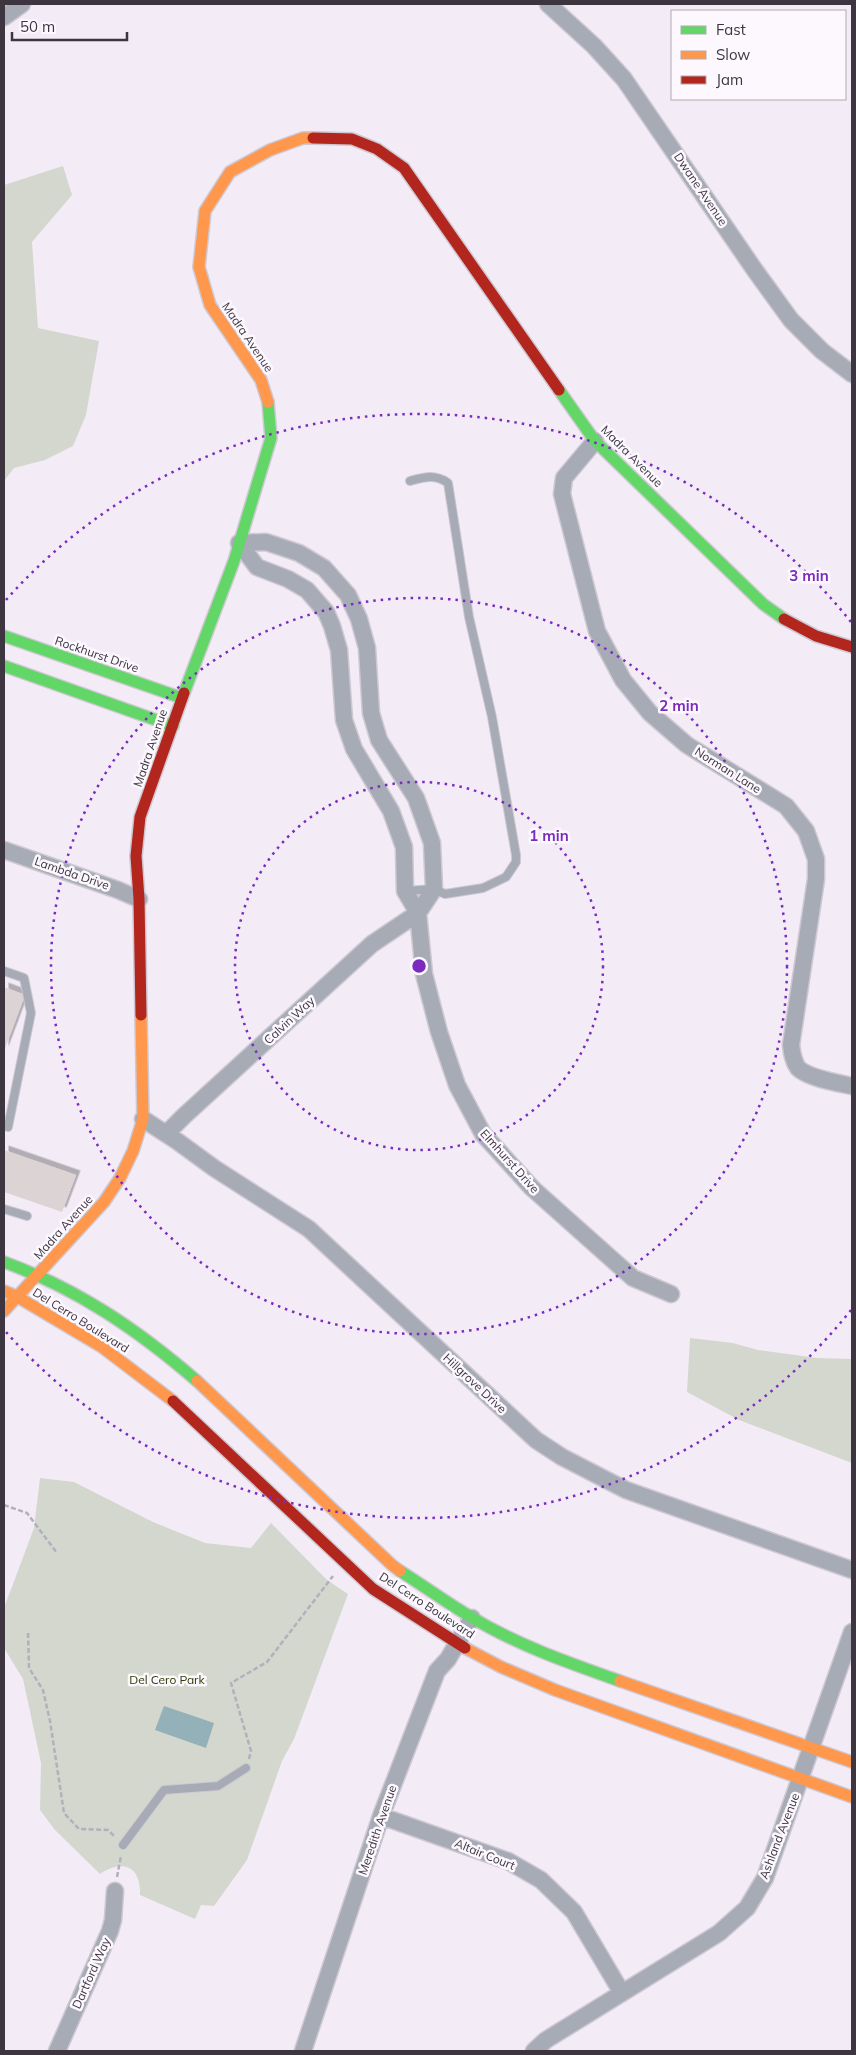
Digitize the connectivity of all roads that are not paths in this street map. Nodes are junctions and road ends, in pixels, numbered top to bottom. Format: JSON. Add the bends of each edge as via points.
{"nodes":[{"id":1,"x":22,"y":4,"type":"edge"},
{"id":2,"x":548,"y":4,"type":"edge"},
{"id":3,"x":4,"y":17,"type":"edge"},
{"id":4,"x":852,"y":374,"type":"edge"},
{"id":5,"x":595,"y":441,"type":"junction"},
{"id":6,"x":410,"y":481,"type":"dead end"},
{"id":7,"x":239,"y":543,"type":"junction"},
{"id":8,"x":4,"y":636,"type":"edge"},
{"id":9,"x":852,"y":648,"type":"edge"},
{"id":10,"x":4,"y":666,"type":"edge"},
{"id":11,"x":182,"y":698,"type":"junction"},
{"id":12,"x":172,"y":726,"type":"junction"},
{"id":13,"x":4,"y":850,"type":"edge"},
{"id":14,"x":434,"y":889,"type":"junction"},
{"id":15,"x":405,"y":891,"type":"junction"},
{"id":16,"x":139,"y":899,"type":"junction"},
{"id":17,"x":418,"y":913,"type":"junction"},
{"id":18,"x":4,"y":971,"type":"edge"},
{"id":19,"x":852,"y":1086,"type":"edge"},
{"id":20,"x":143,"y":1119,"type":"junction"},
{"id":21,"x":8,"y":1127,"type":"dead end"},
{"id":22,"x":166,"y":1134,"type":"junction"},
{"id":23,"x":4,"y":1209,"type":"edge"},
{"id":24,"x":28,"y":1216,"type":"dead end"},
{"id":25,"x":4,"y":1262,"type":"edge"},
{"id":26,"x":37,"y":1274,"type":"junction"},
{"id":27,"x":4,"y":1291,"type":"edge"},
{"id":28,"x":671,"y":1294,"type":"dead end"},
{"id":29,"x":16,"y":1296,"type":"junction"},
{"id":30,"x":4,"y":1312,"type":"edge"},
{"id":31,"x":852,"y":1570,"type":"edge"},
{"id":32,"x":472,"y":1618,"type":"junction"},
{"id":33,"x":852,"y":1632,"type":"edge"},
{"id":34,"x":457,"y":1643,"type":"junction"},
{"id":35,"x":812,"y":1747,"type":"junction"},
{"id":36,"x":852,"y":1762,"type":"edge"},
{"id":37,"x":246,"y":1768,"type":"road end"},
{"id":38,"x":801,"y":1779,"type":"junction"},
{"id":39,"x":852,"y":1797,"type":"edge"},
{"id":40,"x":381,"y":1816,"type":"junction"},
{"id":41,"x":123,"y":1845,"type":"road end"},
{"id":42,"x":115,"y":1891,"type":"road end"},
{"id":43,"x":622,"y":1992,"type":"junction"},
{"id":44,"x":57,"y":2051,"type":"edge"},
{"id":45,"x":303,"y":2051,"type":"edge"},
{"id":46,"x":534,"y":2051,"type":"edge"}],
"edges":[{"from":1,"to":3,"type":"street"},
{"from":2,"to":4,"type":"street","name":"Dwane Avenue","via":[[624,79],[791,320],[822,351]]},
{"from":5,"to":7,"type":"street","name":"Madra Avenue","via":[[404,168],[377,149],[352,139],[302,138],[270,150],[230,172],[205,211],[199,267],[210,305],[261,380],[268,399],[271,438]]},
{"from":5,"to":9,"type":"street","name":"Madra Avenue","via":[[763,604],[809,634]]},
{"from":5,"to":19,"type":"street","name":"Norman Lane","via":[[564,478],[562,494],[597,631],[623,680],[650,713],[687,745],[786,806],[806,831],[816,858],[816,879],[791,1045],[793,1058],[799,1069]]},
{"from":6,"to":14,"type":"lane","via":[[439,477],[448,483],[469,617],[492,717],[516,855],[511,870],[498,882],[483,888],[445,894]]},
{"from":7,"to":11,"type":"street","name":"Madra Avenue"},
{"from":7,"to":14,"type":"street","via":[[266,542],[299,553],[324,568],[348,596],[367,648],[371,713],[380,740],[416,798],[432,843]]},
{"from":7,"to":15,"type":"street","name":"Elmhurst Drive","via":[[257,567],[307,590],[326,612],[339,650],[344,720],[354,749],[391,811],[404,847]]},
{"from":8,"to":11,"type":"street","name":"Rockhurst Drive"},
{"from":10,"to":12,"type":"street"},
{"from":11,"to":12,"type":"street","name":"Madra Avenue"},
{"from":12,"to":16,"type":"street","name":"Madra Avenue","via":[[140,817],[136,856]]},
{"from":13,"to":16,"type":"street","name":"Lambda Drive"},
{"from":14,"to":15,"type":"lane"},
{"from":14,"to":17,"type":"street"},
{"from":15,"to":17,"type":"street","name":"Elmhurst Drive"},
{"from":16,"to":20,"type":"street","name":"Madra Avenue"},
{"from":17,"to":22,"type":"street","name":"Calvin Way","via":[[372,944]]},
{"from":17,"to":28,"type":"street","name":"Elmhurst Drive","via":[[424,974],[439,1032],[457,1085],[483,1134],[532,1188],[633,1278]]},
{"from":18,"to":21,"type":"lane","via":[[24,978],[31,1014]]},
{"from":20,"to":22,"type":"street","name":"Hillgrove Drive"},
{"from":20,"to":26,"type":"street","name":"Madra Avenue","via":[[138,1141],[122,1176],[92,1219]]},
{"from":22,"to":31,"type":"street","name":"Hillgrove Drive","via":[[309,1228],[536,1440],[562,1457],[626,1490]]},
{"from":23,"to":24,"type":"lane"},
{"from":25,"to":26,"type":"street","name":"Del Cerro Boulevard"},
{"from":26,"to":29,"type":"street","name":"Madra Avenue"},
{"from":26,"to":32,"type":"street","name":"Del Cerro Boulevard","via":[[81,1296],[156,1346],[215,1396],[392,1565]]},
{"from":27,"to":29,"type":"street","name":"Del Cerro Boulevard"},
{"from":29,"to":30,"type":"street","name":"Madra Avenue"},
{"from":29,"to":34,"type":"street","name":"Del Cerro Boulevard","via":[[102,1347],[168,1396],[373,1589]]},
{"from":32,"to":34,"type":"street","name":"Meredith Avenue"},
{"from":32,"to":35,"type":"street","name":"Del Cerro Boulevard","via":[[566,1662]]},
{"from":33,"to":35,"type":"street","name":"Ashland Avenue"},
{"from":34,"to":38,"type":"street","name":"Del Cerro Boulevard","via":[[501,1667],[555,1690]]},
{"from":34,"to":40,"type":"street","name":"Meredith Avenue","via":[[437,1671]]},
{"from":35,"to":36,"type":"street","name":"Del Cerro Boulevard"},
{"from":35,"to":38,"type":"street","name":"Ashland Avenue"},
{"from":37,"to":41,"type":"lane","via":[[218,1786],[164,1790]]},
{"from":38,"to":39,"type":"street","name":"Del Cerro Boulevard"},
{"from":38,"to":43,"type":"street","name":"Ashland Avenue","via":[[765,1878],[746,1908],[718,1933]]},
{"from":40,"to":43,"type":"street","name":"Altair Court","via":[[508,1861],[541,1880],[574,1912]]},
{"from":40,"to":45,"type":"street","name":"Meredith Avenue"},
{"from":42,"to":44,"type":"street","name":"Dartford Way","via":[[114,1920]]},
{"from":43,"to":46,"type":"street","name":"Ashland Avenue"}]}
